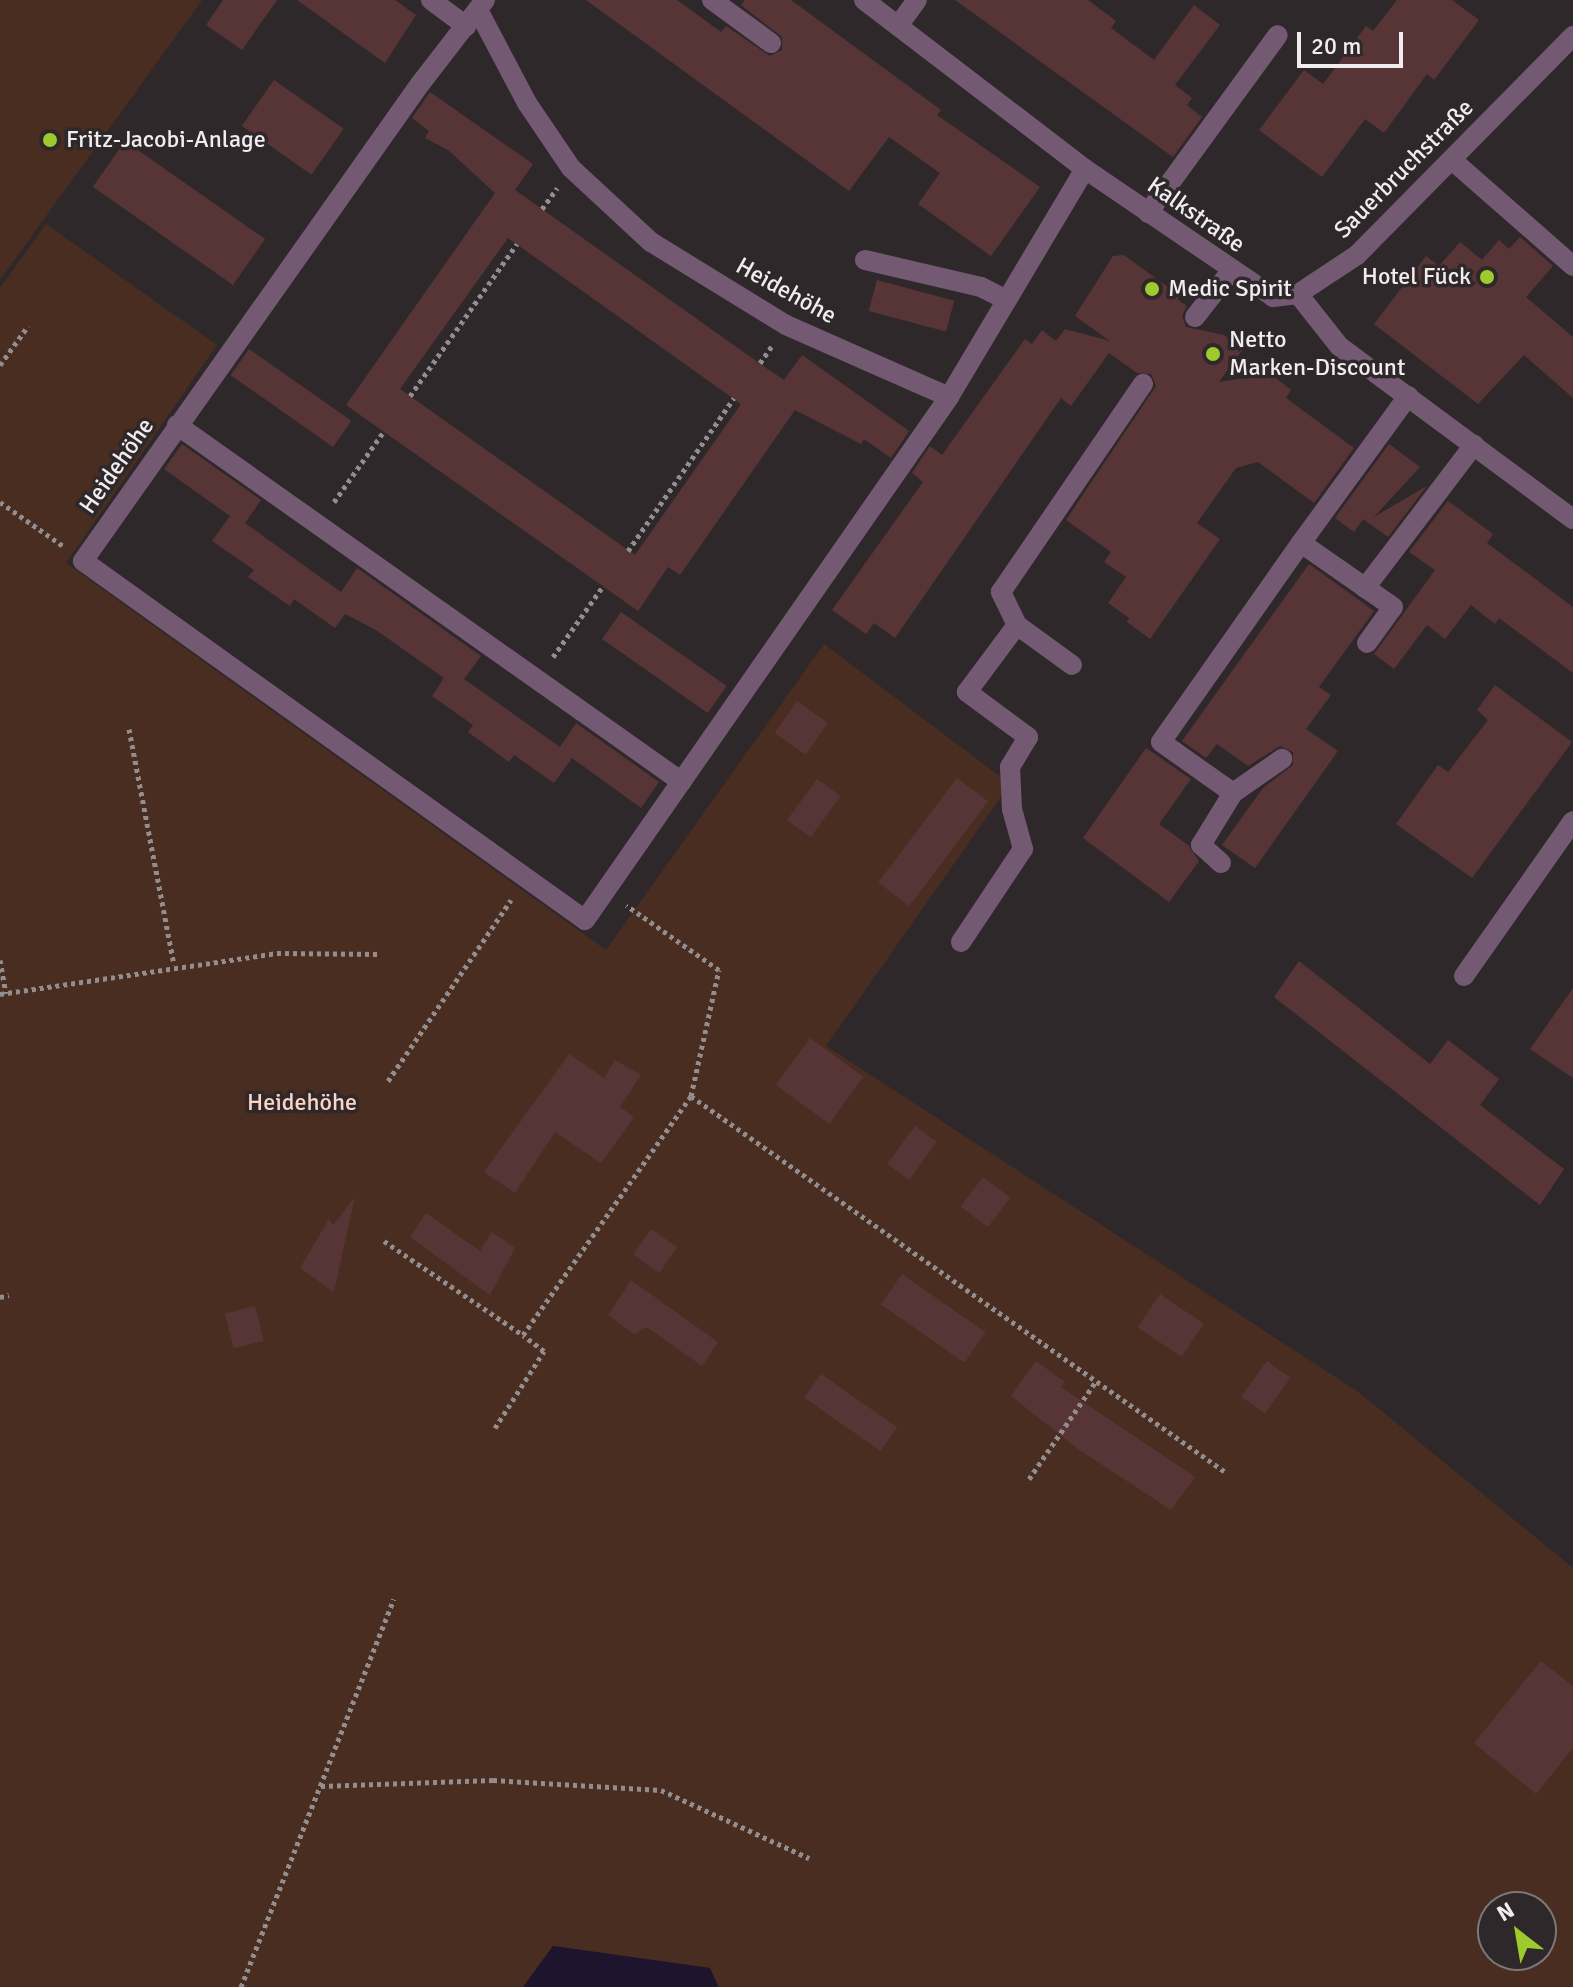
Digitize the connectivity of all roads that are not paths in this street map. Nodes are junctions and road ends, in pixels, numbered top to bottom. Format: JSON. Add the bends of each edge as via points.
{"nodes":[{"id":1,"x":431,"y":0,"type":"edge"},
{"id":2,"x":712,"y":0,"type":"edge"},
{"id":3,"x":864,"y":0,"type":"edge"},
{"id":4,"x":917,"y":0,"type":"edge"},
{"id":5,"x":476,"y":12,"type":"edge"},
{"id":6,"x":898,"y":26,"type":"junction"},
{"id":7,"x":1278,"y":35,"type":"dead end"},
{"id":8,"x":1573,"y":36,"type":"edge"},
{"id":9,"x":771,"y":43,"type":"dead end"},
{"id":10,"x":1452,"y":160,"type":"junction"},
{"id":11,"x":1085,"y":169,"type":"junction"},
{"id":12,"x":1148,"y":213,"type":"junction"},
{"id":13,"x":865,"y":260,"type":"dead end"},
{"id":14,"x":1573,"y":266,"type":"edge"},
{"id":15,"x":1231,"y":271,"type":"junction"},
{"id":16,"x":1298,"y":294,"type":"junction"},
{"id":17,"x":1007,"y":300,"type":"junction"},
{"id":18,"x":1195,"y":317,"type":"dead end"},
{"id":19,"x":1143,"y":384,"type":"dead end"},
{"id":20,"x":1408,"y":396,"type":"junction"},
{"id":21,"x":949,"y":397,"type":"junction"},
{"id":22,"x":177,"y":425,"type":"junction"},
{"id":23,"x":1474,"y":445,"type":"junction"},
{"id":24,"x":1573,"y":519,"type":"edge"},
{"id":25,"x":1301,"y":543,"type":"junction"},
{"id":26,"x":1365,"y":588,"type":"junction"},
{"id":27,"x":1017,"y":625,"type":"junction"},
{"id":28,"x":1367,"y":643,"type":"dead end"},
{"id":29,"x":1072,"y":665,"type":"dead end"},
{"id":30,"x":1282,"y":759,"type":"dead end"},
{"id":31,"x":682,"y":782,"type":"junction"},
{"id":32,"x":1233,"y":793,"type":"junction"},
{"id":33,"x":1573,"y":821,"type":"edge"},
{"id":34,"x":1221,"y":863,"type":"dead end"},
{"id":35,"x":961,"y":942,"type":"dead end"},
{"id":36,"x":1464,"y":976,"type":"dead end"}],
"edges":[{"from":1,"to":5,"type":"street"},
{"from":2,"to":9,"type":"street"},
{"from":3,"to":6,"type":"street","name":"Kalkstraße"},
{"from":4,"to":6,"type":"street"},
{"from":5,"to":21,"type":"street","name":"Heidehöhe","via":[[571,168],[651,242],[786,325]]},
{"from":5,"to":22,"type":"street","name":"Heidehöhe"},
{"from":6,"to":11,"type":"street","name":"Kalkstraße"},
{"from":7,"to":12,"type":"street"},
{"from":8,"to":10,"type":"street","name":"Sauerbruchstraße"},
{"from":10,"to":14,"type":"street"},
{"from":10,"to":16,"type":"street","name":"Sauerbruchstraße","via":[[1357,255]]},
{"from":11,"to":12,"type":"street","name":"Kalkstraße"},
{"from":11,"to":17,"type":"street"},
{"from":12,"to":15,"type":"street","name":"Kalkstraße"},
{"from":13,"to":17,"type":"street","via":[[981,287]]},
{"from":15,"to":16,"type":"street","name":"Kalkstraße","via":[[1273,297]]},
{"from":15,"to":18,"type":"street"},
{"from":16,"to":20,"type":"street","via":[[1339,346]]},
{"from":17,"to":21,"type":"street"},
{"from":19,"to":27,"type":"street","via":[[1001,592]]},
{"from":20,"to":23,"type":"street"},
{"from":20,"to":25,"type":"street"},
{"from":21,"to":31,"type":"street"},
{"from":22,"to":31,"type":"street","name":"Heidehöhe"},
{"from":22,"to":31,"type":"street","name":"Heidehöhe","via":[[83,561],[585,920]]},
{"from":23,"to":24,"type":"street"},
{"from":23,"to":26,"type":"street"},
{"from":25,"to":26,"type":"street"},
{"from":25,"to":32,"type":"street","via":[[1161,742]]},
{"from":26,"to":28,"type":"street","via":[[1393,607]]},
{"from":27,"to":29,"type":"street"},
{"from":27,"to":35,"type":"street","via":[[967,692],[1028,737],[1010,767],[1012,809],[1023,849]]},
{"from":30,"to":32,"type":"street"},
{"from":32,"to":34,"type":"street","via":[[1201,845]]},
{"from":33,"to":36,"type":"street"}]}
